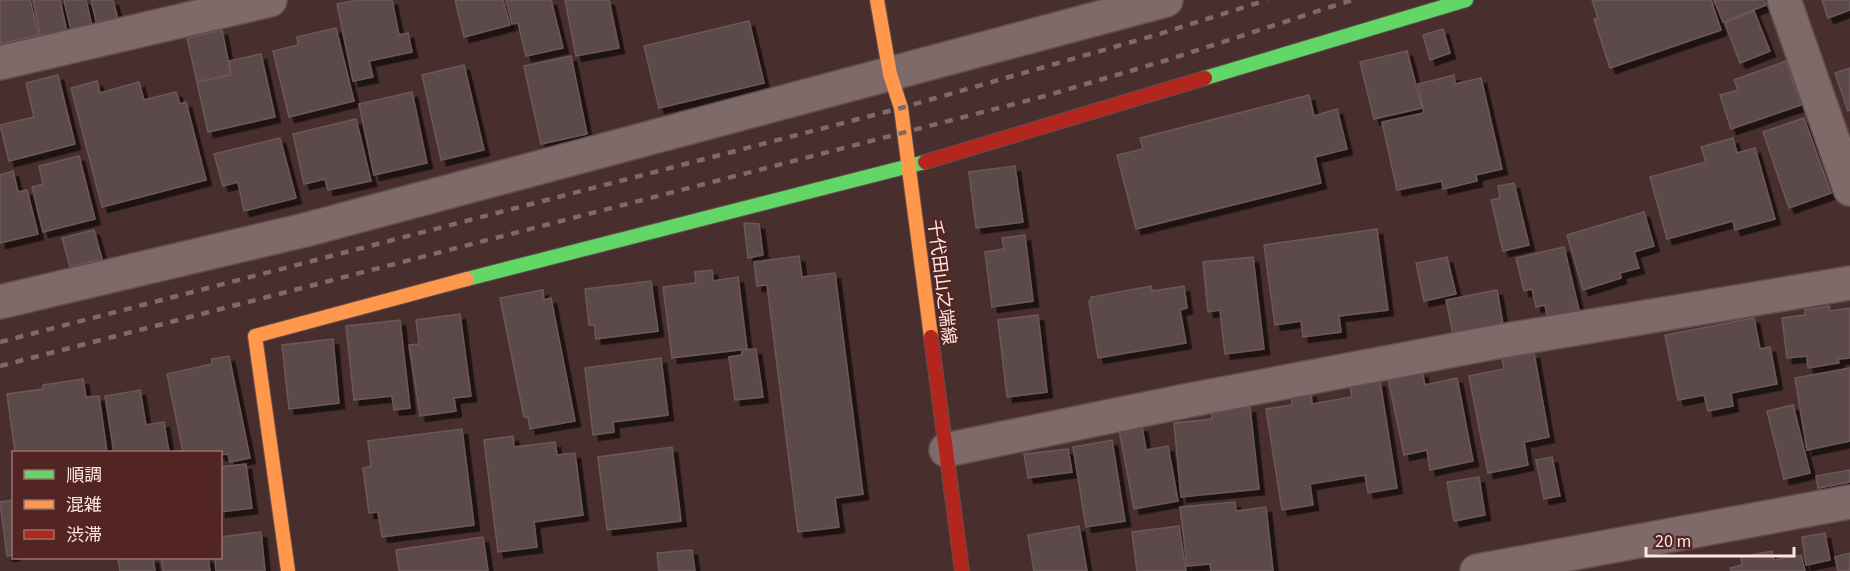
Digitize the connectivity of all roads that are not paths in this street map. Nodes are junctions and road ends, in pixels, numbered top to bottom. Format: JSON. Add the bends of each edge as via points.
{"nodes":[{"id":1,"x":270,"y":0,"type":"edge"},
{"id":2,"x":877,"y":0,"type":"edge"},
{"id":3,"x":1166,"y":0,"type":"edge"},
{"id":4,"x":1466,"y":0,"type":"edge"},
{"id":5,"x":1784,"y":0,"type":"edge"},
{"id":6,"x":0,"y":63,"type":"edge"},
{"id":7,"x":890,"y":74,"type":"junction"},
{"id":8,"x":909,"y":165,"type":"junction"},
{"id":9,"x":1849,"y":184,"type":"edge"},
{"id":10,"x":1850,"y":283,"type":"edge"},
{"id":11,"x":0,"y":302,"type":"edge"},
{"id":12,"x":946,"y":450,"type":"junction"},
{"id":13,"x":1850,"y":502,"type":"edge"},
{"id":14,"x":288,"y":571,"type":"edge"},
{"id":15,"x":962,"y":571,"type":"edge"},
{"id":16,"x":1477,"y":571,"type":"edge"}],
"edges":[{"from":1,"to":6,"type":"street"},
{"from":2,"to":7,"type":"street","name":"千代田山之端線"},
{"from":3,"to":7,"type":"street"},
{"from":4,"to":8,"type":"street"},
{"from":5,"to":9,"type":"street"},
{"from":7,"to":8,"type":"street","name":"千代田山之端線","via":[[901,108]]},
{"from":7,"to":11,"type":"street","via":[[305,230]]},
{"from":8,"to":12,"type":"street","name":"千代田山之端線"},
{"from":8,"to":14,"type":"street","via":[[255,336]]},
{"from":10,"to":12,"type":"street","via":[[1501,341]]},
{"from":12,"to":15,"type":"street","name":"千代田山之端線"},
{"from":13,"to":16,"type":"street"}]}
